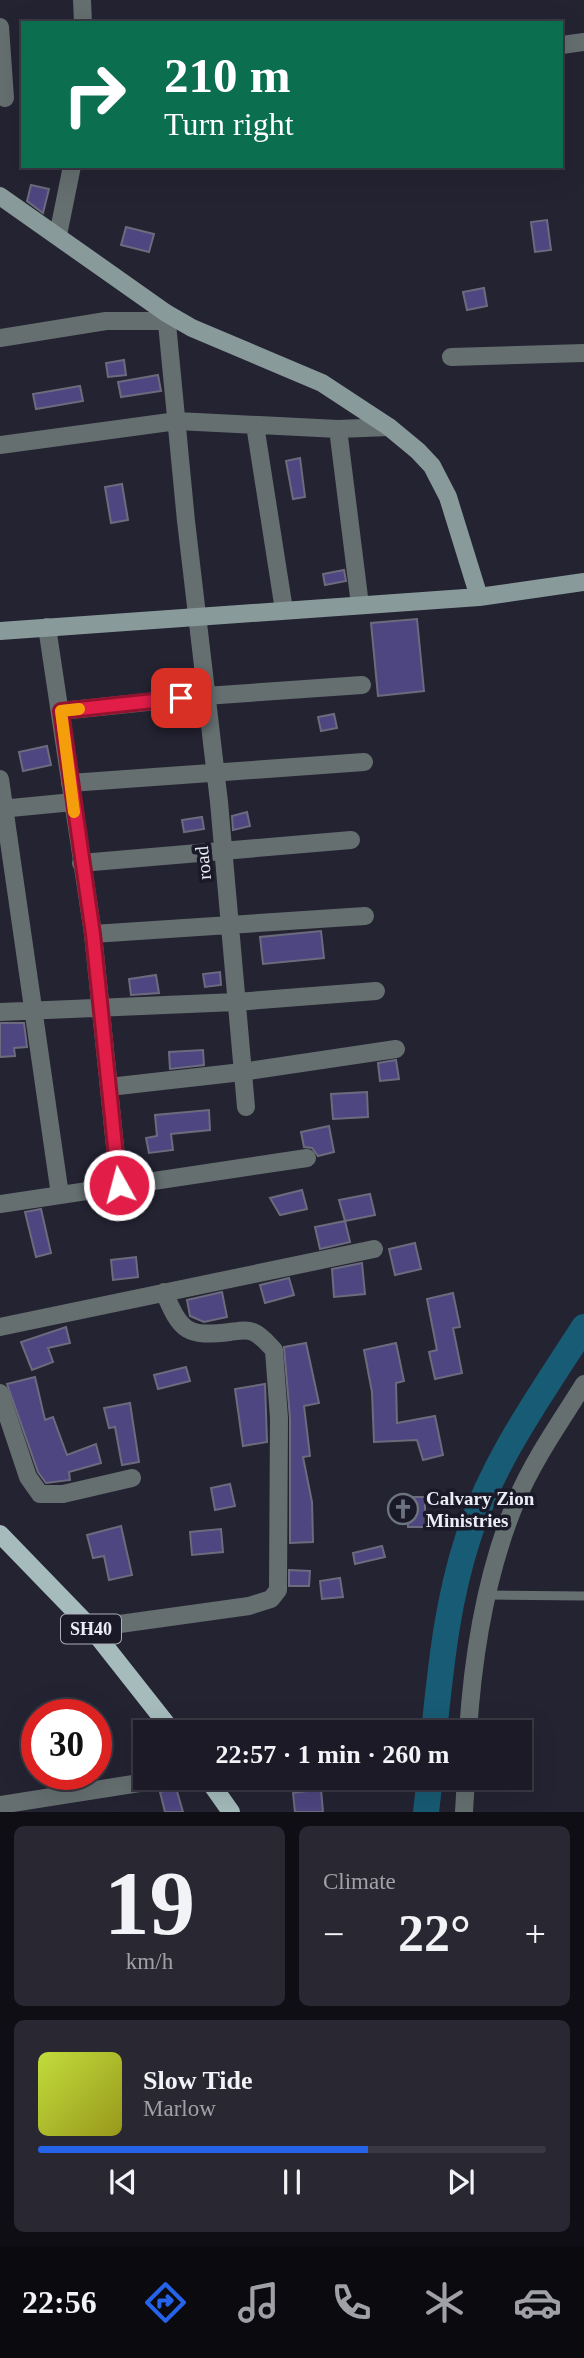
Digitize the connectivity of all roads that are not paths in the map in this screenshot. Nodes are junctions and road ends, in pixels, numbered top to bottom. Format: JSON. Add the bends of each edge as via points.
{"nodes":[{"id":1,"x":82,"y":0,"type":"edge"},
{"id":2,"x":83,"y":21,"type":"edge"},
{"id":3,"x":0,"y":27,"type":"edge"},
{"id":4,"x":584,"y":43,"type":"edge"},
{"id":5,"x":563,"y":45,"type":"edge"},
{"id":6,"x":9,"y":98,"type":"edge"},
{"id":7,"x":72,"y":168,"type":"edge"},
{"id":8,"x":0,"y":196,"type":"edge"},
{"id":9,"x":58,"y":235,"type":"junction"},
{"id":10,"x":166,"y":317,"type":"junction"},
{"id":11,"x":0,"y":338,"type":"edge"},
{"id":12,"x":584,"y":353,"type":"edge"},
{"id":13,"x":451,"y":357,"type":"dead end"},
{"id":14,"x":177,"y":421,"type":"junction"},
{"id":15,"x":255,"y":425,"type":"junction"},
{"id":16,"x":389,"y":427,"type":"junction"},
{"id":17,"x":338,"y":429,"type":"junction"},
{"id":18,"x":0,"y":445,"type":"edge"},
{"id":19,"x":584,"y":582,"type":"edge"},
{"id":20,"x":478,"y":597,"type":"junction"},
{"id":21,"x":360,"y":605,"type":"junction"},
{"id":22,"x":284,"y":610,"type":"junction"},
{"id":23,"x":197,"y":615,"type":"junction"},
{"id":24,"x":47,"y":627,"type":"junction"},
{"id":25,"x":0,"y":631,"type":"edge"},
{"id":26,"x":362,"y":685,"type":"dead end"},
{"id":27,"x":205,"y":696,"type":"junction"},
{"id":28,"x":61,"y":711,"type":"junction"},
{"id":29,"x":364,"y":762,"type":"dead end"},
{"id":30,"x":215,"y":772,"type":"junction"},
{"id":31,"x":0,"y":779,"type":"edge"},
{"id":32,"x":70,"y":783,"type":"junction"},
{"id":33,"x":73,"y":802,"type":"junction"},
{"id":34,"x":2,"y":809,"type":"edge"},
{"id":35,"x":352,"y":840,"type":"dead end"},
{"id":36,"x":223,"y":849,"type":"junction"},
{"id":37,"x":81,"y":863,"type":"junction"},
{"id":38,"x":365,"y":916,"type":"dead end"},
{"id":39,"x":230,"y":926,"type":"junction"},
{"id":40,"x":93,"y":934,"type":"junction"},
{"id":41,"x":376,"y":991,"type":"dead end"},
{"id":42,"x":236,"y":1002,"type":"junction"},
{"id":43,"x":100,"y":1006,"type":"junction"},
{"id":44,"x":32,"y":1009,"type":"junction"},
{"id":45,"x":0,"y":1012,"type":"edge"},
{"id":46,"x":396,"y":1049,"type":"dead end"},
{"id":47,"x":242,"y":1072,"type":"junction"},
{"id":48,"x":109,"y":1087,"type":"junction"},
{"id":49,"x":246,"y":1107,"type":"dead end"},
{"id":50,"x":307,"y":1158,"type":"dead end"},
{"id":51,"x":119,"y":1185,"type":"junction"},
{"id":52,"x":60,"y":1195,"type":"junction"},
{"id":53,"x":0,"y":1204,"type":"edge"},
{"id":54,"x":374,"y":1249,"type":"dead end"},
{"id":55,"x":164,"y":1292,"type":"junction"},
{"id":56,"x":0,"y":1327,"type":"edge"},
{"id":57,"x":584,"y":1384,"type":"edge"},
{"id":58,"x":0,"y":1393,"type":"edge"},
{"id":59,"x":132,"y":1478,"type":"dead end"},
{"id":60,"x":0,"y":1534,"type":"edge"},
{"id":61,"x":487,"y":1595,"type":"junction"},
{"id":62,"x":584,"y":1596,"type":"edge"},
{"id":63,"x":91,"y":1628,"type":"junction"},
{"id":64,"x":164,"y":1720,"type":"edge"},
{"id":65,"x":469,"y":1720,"type":"edge"},
{"id":66,"x":133,"y":1784,"type":"edge"},
{"id":67,"x":215,"y":1790,"type":"edge"},
{"id":68,"x":465,"y":1790,"type":"edge"},
{"id":69,"x":0,"y":1805,"type":"edge"},
{"id":70,"x":232,"y":1812,"type":"edge"},
{"id":71,"x":464,"y":1812,"type":"edge"}],
"edges":[{"from":1,"to":2,"type":"street"},
{"from":3,"to":6,"type":"street"},
{"from":4,"to":5,"type":"street"},
{"from":7,"to":9,"type":"street"},
{"from":8,"to":9,"type":"street"},
{"from":9,"to":10,"type":"street"},
{"from":10,"to":11,"type":"street","via":[[106,321]]},
{"from":10,"to":14,"type":"street","name":"road"},
{"from":10,"to":16,"type":"street","via":[[321,383]]},
{"from":12,"to":13,"type":"street"},
{"from":14,"to":15,"type":"street"},
{"from":14,"to":18,"type":"street"},
{"from":14,"to":23,"type":"street","name":"road"},
{"from":15,"to":17,"type":"street"},
{"from":15,"to":22,"type":"street"},
{"from":16,"to":17,"type":"street"},
{"from":16,"to":20,"type":"street","via":[[432,467],[462,537]]},
{"from":17,"to":21,"type":"street"},
{"from":19,"to":20,"type":"street"},
{"from":20,"to":21,"type":"street"},
{"from":21,"to":22,"type":"street"},
{"from":22,"to":23,"type":"street"},
{"from":23,"to":24,"type":"street"},
{"from":23,"to":27,"type":"street","name":"road"},
{"from":24,"to":25,"type":"street"},
{"from":24,"to":28,"type":"street"},
{"from":26,"to":27,"type":"street"},
{"from":27,"to":28,"type":"street"},
{"from":27,"to":30,"type":"street","name":"road"},
{"from":28,"to":32,"type":"street"},
{"from":29,"to":30,"type":"street"},
{"from":30,"to":32,"type":"street"},
{"from":30,"to":36,"type":"street","name":"road"},
{"from":31,"to":34,"type":"street"},
{"from":32,"to":33,"type":"street"},
{"from":33,"to":34,"type":"street"},
{"from":33,"to":37,"type":"street"},
{"from":34,"to":44,"type":"street"},
{"from":35,"to":36,"type":"street"},
{"from":36,"to":37,"type":"street"},
{"from":36,"to":39,"type":"street","name":"road"},
{"from":37,"to":40,"type":"street"},
{"from":38,"to":39,"type":"street"},
{"from":39,"to":40,"type":"street"},
{"from":39,"to":42,"type":"street","name":"road"},
{"from":40,"to":43,"type":"street"},
{"from":41,"to":42,"type":"street"},
{"from":42,"to":43,"type":"street"},
{"from":42,"to":47,"type":"street","name":"road"},
{"from":43,"to":44,"type":"street"},
{"from":43,"to":48,"type":"street"},
{"from":44,"to":45,"type":"street"},
{"from":44,"to":52,"type":"street"},
{"from":46,"to":47,"type":"street"},
{"from":47,"to":48,"type":"street"},
{"from":47,"to":49,"type":"street","name":"road"},
{"from":48,"to":51,"type":"street"},
{"from":50,"to":51,"type":"street"},
{"from":51,"to":52,"type":"street"},
{"from":52,"to":53,"type":"street"},
{"from":54,"to":55,"type":"street"},
{"from":55,"to":56,"type":"street"},
{"from":55,"to":63,"type":"street","via":[[176,1321],[188,1331],[200,1336],[254,1332],[274,1350],[279,1418],[278,1590],[271,1599],[248,1606]]},
{"from":57,"to":61,"type":"street","via":[[518,1496]]},
{"from":58,"to":59,"type":"street","via":[[28,1477],[40,1494],[63,1494]]},
{"from":60,"to":63,"type":"main road","number":"SH40"},
{"from":61,"to":62,"type":"lane"},
{"from":61,"to":65,"type":"street"},
{"from":63,"to":64,"type":"main road","number":"SH40"},
{"from":66,"to":69,"type":"street"},
{"from":67,"to":70,"type":"main road"},
{"from":68,"to":71,"type":"street"}]}
